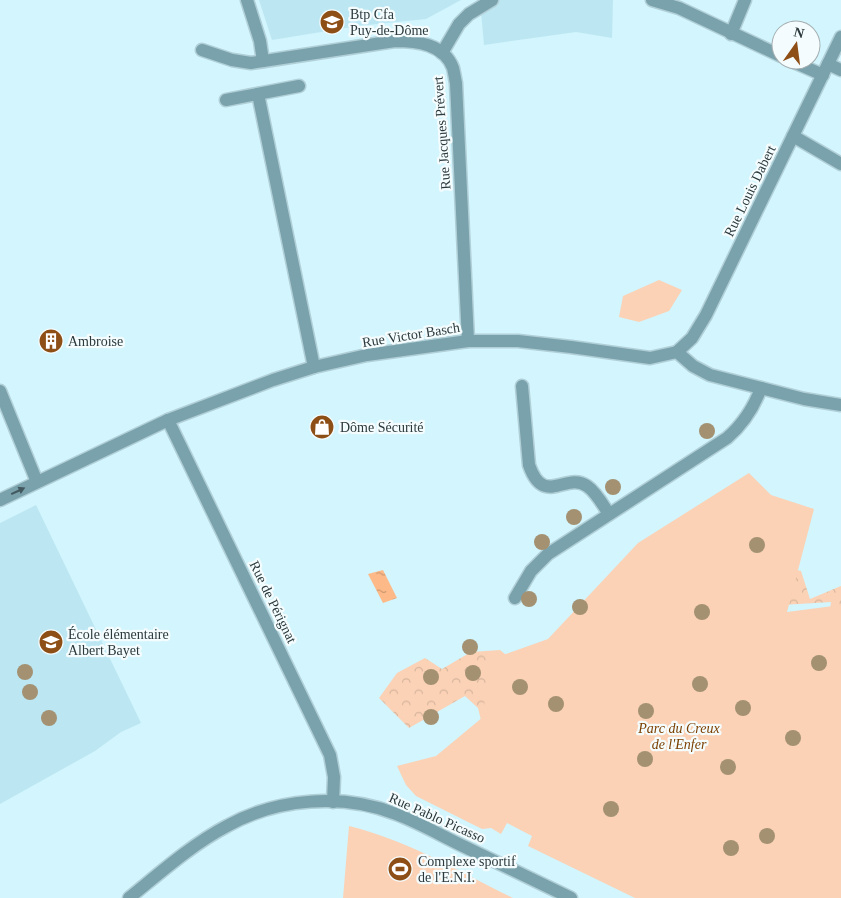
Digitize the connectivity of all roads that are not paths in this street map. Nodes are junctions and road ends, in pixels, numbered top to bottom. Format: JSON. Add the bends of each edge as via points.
{"nodes":[{"id":1,"x":247,"y":0,"type":"edge"},
{"id":2,"x":492,"y":0,"type":"edge"},
{"id":3,"x":652,"y":0,"type":"edge"},
{"id":4,"x":745,"y":0,"type":"edge"},
{"id":5,"x":731,"y":34,"type":"junction"},
{"id":6,"x":841,"y":37,"type":"edge"},
{"id":7,"x":202,"y":50,"type":"dead end"},
{"id":8,"x":442,"y":52,"type":"junction"},
{"id":9,"x":771,"y":52,"type":"edge"},
{"id":10,"x":263,"y":61,"type":"junction"},
{"id":11,"x":821,"y":69,"type":"edge"},
{"id":12,"x":825,"y":70,"type":"junction"},
{"id":13,"x":841,"y":70,"type":"edge"},
{"id":14,"x":298,"y":86,"type":"dead end"},
{"id":15,"x":258,"y":94,"type":"junction"},
{"id":16,"x":226,"y":100,"type":"dead end"},
{"id":17,"x":793,"y":136,"type":"junction"},
{"id":18,"x":841,"y":164,"type":"edge"},
{"id":19,"x":468,"y":341,"type":"junction"},
{"id":20,"x":677,"y":352,"type":"junction"},
{"id":21,"x":314,"y":368,"type":"junction"},
{"id":22,"x":522,"y":386,"type":"dead end"},
{"id":23,"x":761,"y":388,"type":"junction"},
{"id":24,"x":0,"y":391,"type":"edge"},
{"id":25,"x":841,"y":405,"type":"edge"},
{"id":26,"x":168,"y":420,"type":"junction"},
{"id":27,"x":37,"y":482,"type":"junction"},
{"id":28,"x":0,"y":500,"type":"edge"},
{"id":29,"x":609,"y":514,"type":"junction"},
{"id":30,"x":515,"y":598,"type":"dead end"},
{"id":31,"x":333,"y":802,"type":"junction"},
{"id":32,"x":129,"y":898,"type":"edge"},
{"id":33,"x":571,"y":898,"type":"edge"}],
"edges":[{"from":1,"to":10,"type":"street"},
{"from":2,"to":8,"type":"street","via":[[459,24]]},
{"from":3,"to":5,"type":"street","via":[[679,8]]},
{"from":4,"to":5,"type":"street"},
{"from":5,"to":9,"type":"street"},
{"from":6,"to":12,"type":"street","name":"Rue Louis Dabert"},
{"from":7,"to":10,"type":"street","via":[[232,60]]},
{"from":8,"to":10,"type":"street","via":[[413,41]]},
{"from":8,"to":19,"type":"street","name":"Rue Jacques Prévert","via":[[452,66],[456,83]]},
{"from":11,"to":12,"type":"street"},
{"from":12,"to":13,"type":"street"},
{"from":12,"to":17,"type":"street","name":"Rue Louis Dabert"},
{"from":14,"to":15,"type":"street"},
{"from":15,"to":16,"type":"street"},
{"from":15,"to":21,"type":"street"},
{"from":17,"to":18,"type":"street"},
{"from":17,"to":20,"type":"street","name":"Rue Louis Dabert","via":[[706,315],[692,338]]},
{"from":19,"to":20,"type":"street","name":"Rue Victor Basch","via":[[518,341],[650,358]]},
{"from":19,"to":21,"type":"street","name":"Rue Victor Basch","via":[[367,355]]},
{"from":20,"to":23,"type":"street","via":[[701,371]]},
{"from":21,"to":26,"type":"street","name":"Rue Victor Basch"},
{"from":22,"to":29,"type":"street","via":[[528,466],[533,478],[539,485],[586,484]]},
{"from":23,"to":25,"type":"street"},
{"from":23,"to":29,"type":"street","via":[[757,400],[738,428],[727,438]]},
{"from":24,"to":27,"type":"street"},
{"from":26,"to":27,"type":"street","name":"Rue Victor Basch"},
{"from":26,"to":31,"type":"street","name":"Rue de Pérignat","via":[[330,755],[334,777]]},
{"from":28,"to":27,"type":"street","name":"Rue Victor Basch","one_way":true},
{"from":29,"to":30,"type":"street","via":[[548,554],[531,571]]},
{"from":31,"to":32,"type":"street","name":"Rue Pablo Picasso","via":[[294,804],[244,817],[214,833]]},
{"from":31,"to":33,"type":"street","name":"Rue Pablo Picasso","via":[[363,804],[396,814]]}]}
